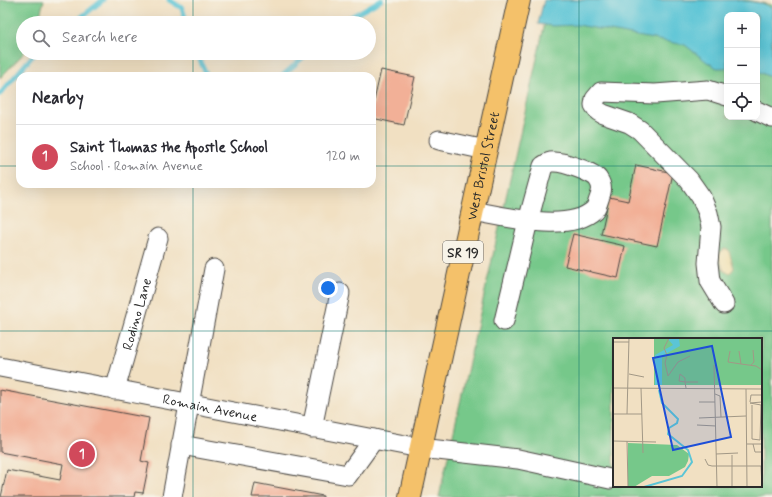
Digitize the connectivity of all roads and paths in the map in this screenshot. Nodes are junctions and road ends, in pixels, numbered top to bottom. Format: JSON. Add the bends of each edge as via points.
{"nodes":[{"id":1,"x":519,"y":0,"type":"edge"},
{"id":2,"x":724,"y":95,"type":"edge"},
{"id":3,"x":760,"y":112,"type":"edge"},
{"id":4,"x":772,"y":118,"type":"edge"},
{"id":5,"x":439,"y":140,"type":"dead end"},
{"id":6,"x":486,"y":150,"type":"junction"},
{"id":7,"x":472,"y":210,"type":"junction"},
{"id":8,"x":158,"y":238,"type":"dead end"},
{"id":9,"x":214,"y":270,"type":"dead end"},
{"id":10,"x":340,"y":293,"type":"dead end"},
{"id":11,"x":724,"y":304,"type":"dead end"},
{"id":12,"x":504,"y":321,"type":"dead end"},
{"id":13,"x":0,"y":367,"type":"edge"},
{"id":14,"x":115,"y":390,"type":"junction"},
{"id":15,"x":189,"y":404,"type":"junction"},
{"id":16,"x":312,"y":428,"type":"junction"},
{"id":17,"x":374,"y":439,"type":"junction"},
{"id":18,"x":181,"y":445,"type":"junction"},
{"id":19,"x":420,"y":448,"type":"junction"},
{"id":20,"x":610,"y":479,"type":"dead end"},
{"id":21,"x":172,"y":497,"type":"edge"},
{"id":22,"x":410,"y":497,"type":"edge"}],
"edges":[{"from":1,"to":6,"type":"main road","name":"West Bristol Street","number":"SR 19"},
{"from":2,"to":11,"type":"street","via":[[708,90],[655,94],[601,92],[594,105],[603,114],[629,122],[640,130],[689,180],[701,197],[711,228],[708,263],[710,281]]},
{"from":3,"to":4,"type":"street"},
{"from":5,"to":6,"type":"street"},
{"from":6,"to":7,"type":"main road","name":"West Bristol Street","number":"SR 19"},
{"from":7,"to":12,"type":"street","via":[[528,221]]},
{"from":7,"to":19,"type":"main road","name":"West Bristol Street","number":"SR 19"},
{"from":8,"to":14,"type":"street","name":"Rodino Lane"},
{"from":9,"to":15,"type":"street"},
{"from":10,"to":16,"type":"street"},
{"from":13,"to":14,"type":"street","name":"Romain Avenue"},
{"from":14,"to":15,"type":"street","name":"Romain Avenue"},
{"from":15,"to":16,"type":"street","name":"Romain Avenue"},
{"from":15,"to":18,"type":"street"},
{"from":16,"to":17,"type":"street","name":"Romain Avenue"},
{"from":17,"to":18,"type":"street","via":[[348,475]]},
{"from":17,"to":19,"type":"street","name":"Romain Avenue"},
{"from":18,"to":21,"type":"street"},
{"from":19,"to":20,"type":"street","name":"Romain Avenue","via":[[518,460]]},
{"from":19,"to":22,"type":"main road","number":"SR 19"}]}
